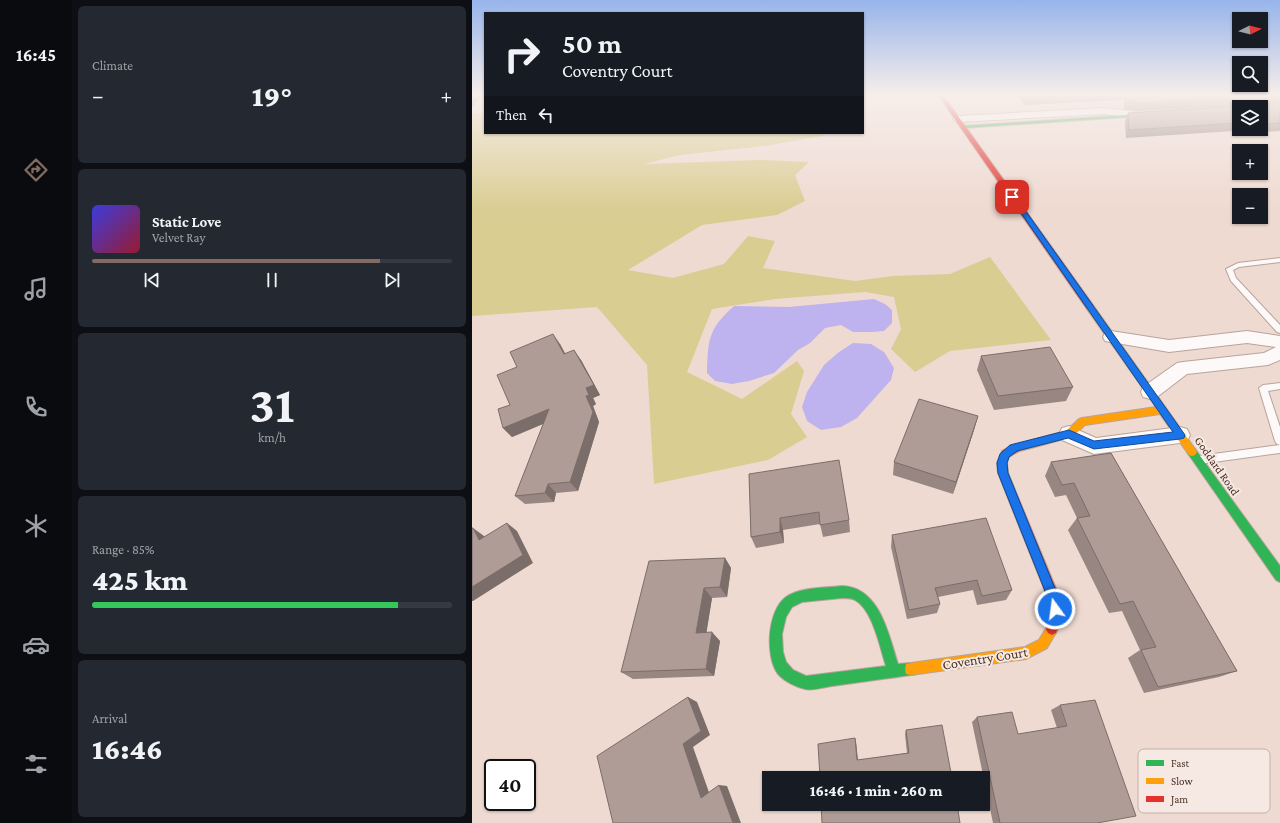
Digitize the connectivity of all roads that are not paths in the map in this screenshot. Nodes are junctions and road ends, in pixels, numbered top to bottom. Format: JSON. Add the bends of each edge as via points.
{"nodes":[{"id":1,"x":967,"y":133,"type":"edge"},
{"id":2,"x":1280,"y":260,"type":"edge"},
{"id":3,"x":1280,"y":330,"type":"edge"},
{"id":4,"x":1111,"y":337,"type":"junction"},
{"id":5,"x":1280,"y":342,"type":"edge"},
{"id":6,"x":1280,"y":352,"type":"edge"},
{"id":7,"x":1280,"y":386,"type":"edge"},
{"id":8,"x":1150,"y":392,"type":"junction"},
{"id":9,"x":1162,"y":410,"type":"junction"},
{"id":10,"x":1069,"y":434,"type":"junction"},
{"id":11,"x":1180,"y":435,"type":"junction"},
{"id":12,"x":1280,"y":441,"type":"edge"},
{"id":13,"x":1280,"y":449,"type":"edge"},
{"id":14,"x":1198,"y":460,"type":"junction"},
{"id":15,"x":1280,"y":576,"type":"edge"},
{"id":16,"x":894,"y":671,"type":"junction"}],
"edges":[{"from":1,"to":4,"type":"main road","name":"Goddard Road"},
{"from":2,"to":3,"type":"lane","via":[[1245,264],[1229,269],[1233,279]]},
{"from":4,"to":5,"type":"street","via":[[1168,346],[1247,337]]},
{"from":4,"to":8,"type":"main road","name":"Goddard Road"},
{"from":6,"to":8,"type":"street","via":[[1268,359],[1183,368]]},
{"from":7,"to":12,"type":"lane","via":[[1262,388]]},
{"from":8,"to":9,"type":"main road","name":"Goddard Road"},
{"from":9,"to":10,"type":"main road","name":"Coventry Court","via":[[1082,422]]},
{"from":9,"to":11,"type":"main road","name":"Goddard Road"},
{"from":10,"to":11,"type":"street","via":[[1094,446]]},
{"from":10,"to":16,"type":"main road","name":"Coventry Court","via":[[1014,448],[1005,454],[1002,463],[1003,473],[1052,596],[1055,620],[1053,631],[1036,650],[1026,653]]},
{"from":11,"to":14,"type":"main road","name":"Goddard Road"},
{"from":13,"to":14,"type":"lane"},
{"from":14,"to":15,"type":"main road","name":"Goddard Road"},
{"from":16,"to":16,"type":"main road","name":"Coventry Court","via":[[806,683],[791,677],[781,667],[777,654],[777,623],[780,614],[788,602],[799,597],[854,592],[864,599],[873,611]]}]}
